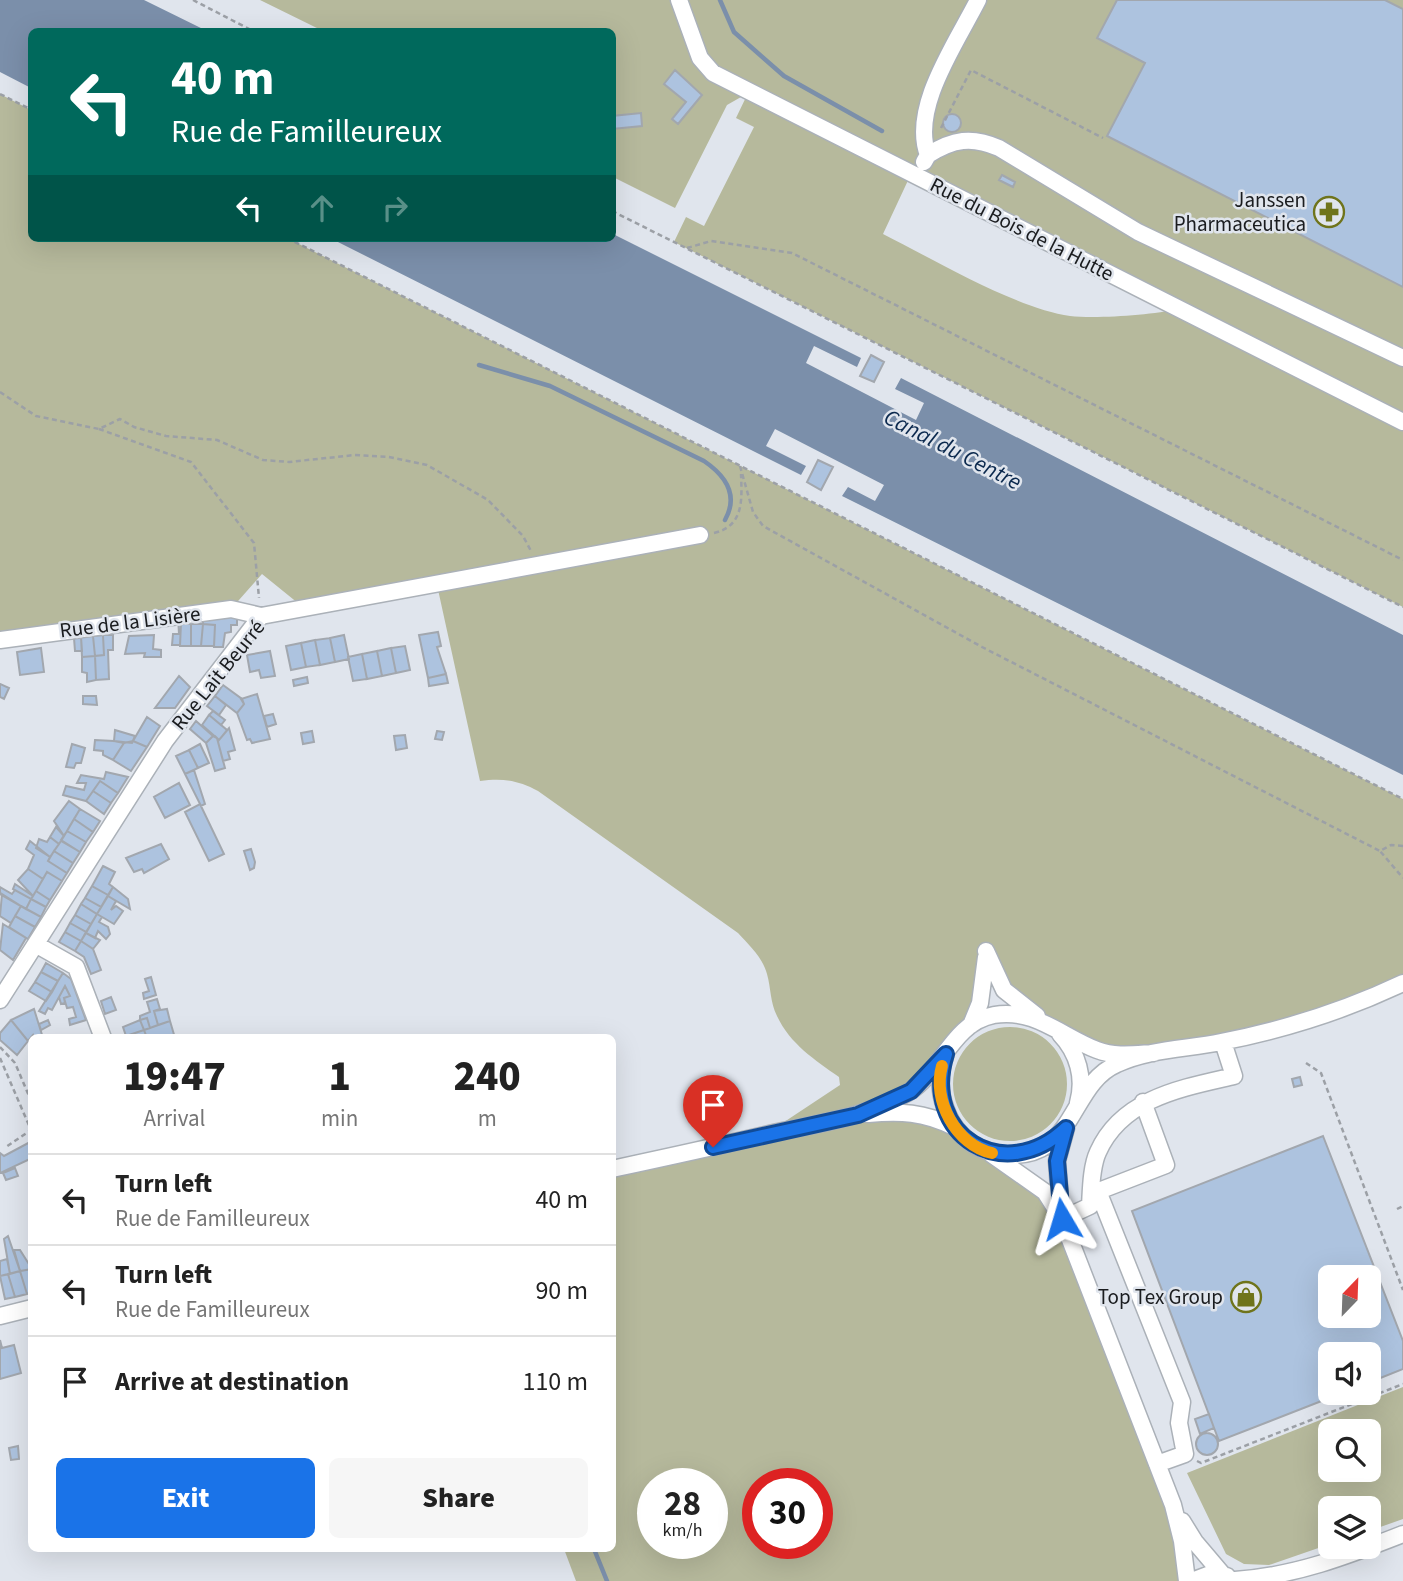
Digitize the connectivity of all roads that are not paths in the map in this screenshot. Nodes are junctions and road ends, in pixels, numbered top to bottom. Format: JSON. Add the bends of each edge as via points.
{"nodes":[{"id":1,"x":679,"y":0,"type":"edge"},
{"id":2,"x":978,"y":0,"type":"edge"},
{"id":3,"x":928,"y":155,"type":"junction"},
{"id":4,"x":917,"y":177,"type":"junction"},
{"id":5,"x":1403,"y":358,"type":"edge"},
{"id":6,"x":1403,"y":422,"type":"edge"},
{"id":7,"x":700,"y":536,"type":"road end"},
{"id":8,"x":261,"y":616,"type":"junction"},
{"id":9,"x":0,"y":640,"type":"edge"},
{"id":10,"x":37,"y":945,"type":"junction"},
{"id":11,"x":1403,"y":983,"type":"edge"},
{"id":12,"x":0,"y":1000,"type":"edge"},
{"id":13,"x":971,"y":1024,"type":"junction"},
{"id":14,"x":1049,"y":1025,"type":"junction"},
{"id":15,"x":101,"y":1034,"type":"edge"},
{"id":16,"x":1223,"y":1042,"type":"junction"},
{"id":17,"x":946,"y":1054,"type":"junction"},
{"id":18,"x":1154,"y":1054,"type":"junction"},
{"id":19,"x":1143,"y":1102,"type":"junction"},
{"id":20,"x":1076,"y":1112,"type":"junction"},
{"id":21,"x":858,"y":1115,"type":"junction"},
{"id":22,"x":954,"y":1127,"type":"junction"},
{"id":23,"x":1066,"y":1128,"type":"junction"},
{"id":24,"x":986,"y":1151,"type":"junction"},
{"id":25,"x":616,"y":1168,"type":"edge"},
{"id":26,"x":1095,"y":1192,"type":"junction"},
{"id":27,"x":1062,"y":1219,"type":"junction"},
{"id":28,"x":28,"y":1309,"type":"edge"},
{"id":29,"x":0,"y":1316,"type":"edge"},
{"id":30,"x":1157,"y":1464,"type":"junction"},
{"id":31,"x":1173,"y":1505,"type":"junction"},
{"id":32,"x":1403,"y":1534,"type":"edge"},
{"id":33,"x":1313,"y":1568,"type":"junction"},
{"id":34,"x":1231,"y":1579,"type":"edge"},
{"id":35,"x":1186,"y":1581,"type":"edge"},
{"id":36,"x":1192,"y":1581,"type":"edge"},
{"id":37,"x":1293,"y":1581,"type":"edge"}],
"edges":[{"from":1,"to":4,"type":"street","name":"Rue du Bois de la Hutte","via":[[700,58],[713,73]]},
{"from":2,"to":3,"type":"street","via":[[928,104],[922,139]]},
{"from":3,"to":4,"type":"street"},
{"from":3,"to":5,"type":"street","via":[[949,142],[964,140],[980,140],[999,148],[1138,232]]},
{"from":4,"to":6,"type":"street","name":"Rue du Bois de la Hutte"},
{"from":7,"to":8,"type":"street","name":"Rue Lait Beurré"},
{"from":8,"to":9,"type":"street","name":"Rue de la Lisière","via":[[231,609]]},
{"from":8,"to":10,"type":"street","name":"Rue Lait Beurré","via":[[164,741]]},
{"from":10,"to":12,"type":"street","name":"Rue Lait Beurré"},
{"from":10,"to":15,"type":"street","via":[[76,967]]},
{"from":11,"to":16,"type":"street","via":[[1332,1013]]},
{"from":13,"to":14,"type":"street","via":[[992,1015],[1017,1013]]},
{"from":13,"to":14,"type":"street","via":[[984,985],[986,951],[1004,990]]},
{"from":13,"to":17,"type":"street"},
{"from":14,"to":18,"type":"street","via":[[1098,1051]]},
{"from":14,"to":20,"type":"street","via":[[1076,1056],[1081,1093]]},
{"from":16,"to":18,"type":"street"},
{"from":16,"to":19,"type":"street","via":[[1234,1076]]},
{"from":17,"to":21,"type":"street","via":[[911,1091]]},
{"from":17,"to":22,"type":"street","via":[[940,1071],[941,1099]]},
{"from":18,"to":20,"type":"street","via":[[1116,1064],[1098,1079]]},
{"from":19,"to":26,"type":"street","via":[[1118,1124],[1096,1155]]},
{"from":19,"to":26,"type":"street","via":[[1166,1165]]},
{"from":20,"to":23,"type":"street"},
{"from":21,"to":22,"type":"street","via":[[903,1111],[932,1116]]},
{"from":21,"to":25,"type":"street"},
{"from":22,"to":24,"type":"street"},
{"from":23,"to":24,"type":"street","via":[[1033,1151]]},
{"from":23,"to":27,"type":"street","via":[[1057,1161]]},
{"from":24,"to":27,"type":"street","via":[[1045,1192]]},
{"from":26,"to":27,"type":"street","via":[[1090,1206]]},
{"from":26,"to":30,"type":"street","via":[[1182,1402],[1179,1423],[1185,1454]]},
{"from":27,"to":30,"type":"street"},
{"from":28,"to":29,"type":"street"},
{"from":30,"to":31,"type":"street"},
{"from":31,"to":34,"type":"street","via":[[1195,1542]]},
{"from":31,"to":35,"type":"street"},
{"from":32,"to":33,"type":"street"},
{"from":33,"to":34,"type":"street","via":[[1266,1578]]},
{"from":33,"to":37,"type":"street"},
{"from":34,"to":36,"type":"street","via":[[1203,1575]]}]}
